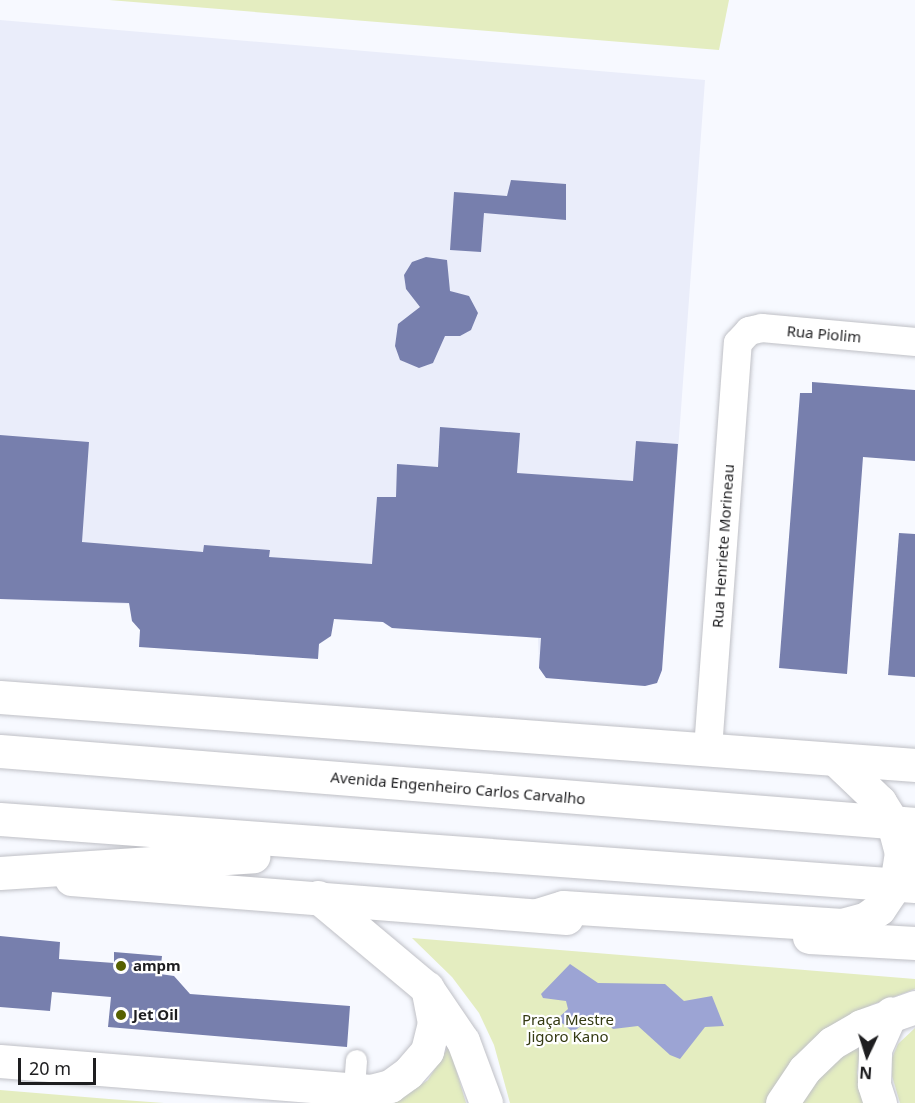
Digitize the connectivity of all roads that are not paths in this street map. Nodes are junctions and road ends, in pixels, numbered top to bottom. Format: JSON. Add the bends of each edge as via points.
{"nodes":[{"id":1,"x":915,"y":342,"type":"edge"},
{"id":2,"x":738,"y":343,"type":"joint"},
{"id":3,"x":0,"y":696,"type":"edge"},
{"id":4,"x":708,"y":749,"type":"junction"},
{"id":5,"x":0,"y":751,"type":"edge"},
{"id":6,"x":837,"y":761,"type":"junction"},
{"id":7,"x":915,"y":765,"type":"edge"},
{"id":8,"x":0,"y":819,"type":"edge"},
{"id":9,"x":904,"y":824,"type":"edge"},
{"id":10,"x":362,"y":848,"type":"junction"},
{"id":11,"x":0,"y":873,"type":"edge"},
{"id":12,"x":906,"y":885,"type":"edge"},
{"id":13,"x":318,"y":897,"type":"junction"},
{"id":14,"x":537,"y":915,"type":"junction"},
{"id":15,"x":915,"y":943,"type":"edge"},
{"id":16,"x":427,"y":988,"type":"junction"},
{"id":17,"x":903,"y":1010,"type":"edge"},
{"id":18,"x":0,"y":1061,"type":"edge"},
{"id":19,"x":354,"y":1084,"type":"edge"},
{"id":20,"x":486,"y":1103,"type":"edge"},
{"id":21,"x":782,"y":1103,"type":"edge"},
{"id":22,"x":880,"y":1103,"type":"edge"}],
"edges":[{"from":1,"to":2,"type":"street","name":"Rua Piolim","via":[[762,328],[749,331]]},
{"from":2,"to":4,"type":"street","name":"Rua Henriete Morineau"},
{"from":3,"to":4,"type":"main road"},
{"from":4,"to":6,"type":"main road"},
{"from":5,"to":9,"type":"main road","name":"Avenida Engenheiro Carlos Carvalho"},
{"from":6,"to":7,"type":"main road"},
{"from":6,"to":9,"type":"main road"},
{"from":8,"to":10,"type":"main road"},
{"from":9,"to":12,"type":"main road"},
{"from":10,"to":11,"type":"main road"},
{"from":10,"to":12,"type":"main road"},
{"from":11,"to":13,"type":"main road"},
{"from":12,"to":14,"type":"main road","via":[[865,919],[842,925],[563,907]]},
{"from":13,"to":14,"type":"main road"},
{"from":13,"to":16,"type":"main road"},
{"from":14,"to":15,"type":"main road"},
{"from":16,"to":19,"type":"main road","via":[[434,1023],[427,1051],[390,1086],[370,1091]]},
{"from":16,"to":20,"type":"main road","via":[[463,1041]]},
{"from":17,"to":21,"type":"main road","via":[[832,1043],[804,1070]]},
{"from":17,"to":22,"type":"main road","via":[[875,1049],[874,1084]]},
{"from":18,"to":19,"type":"main road"}]}
